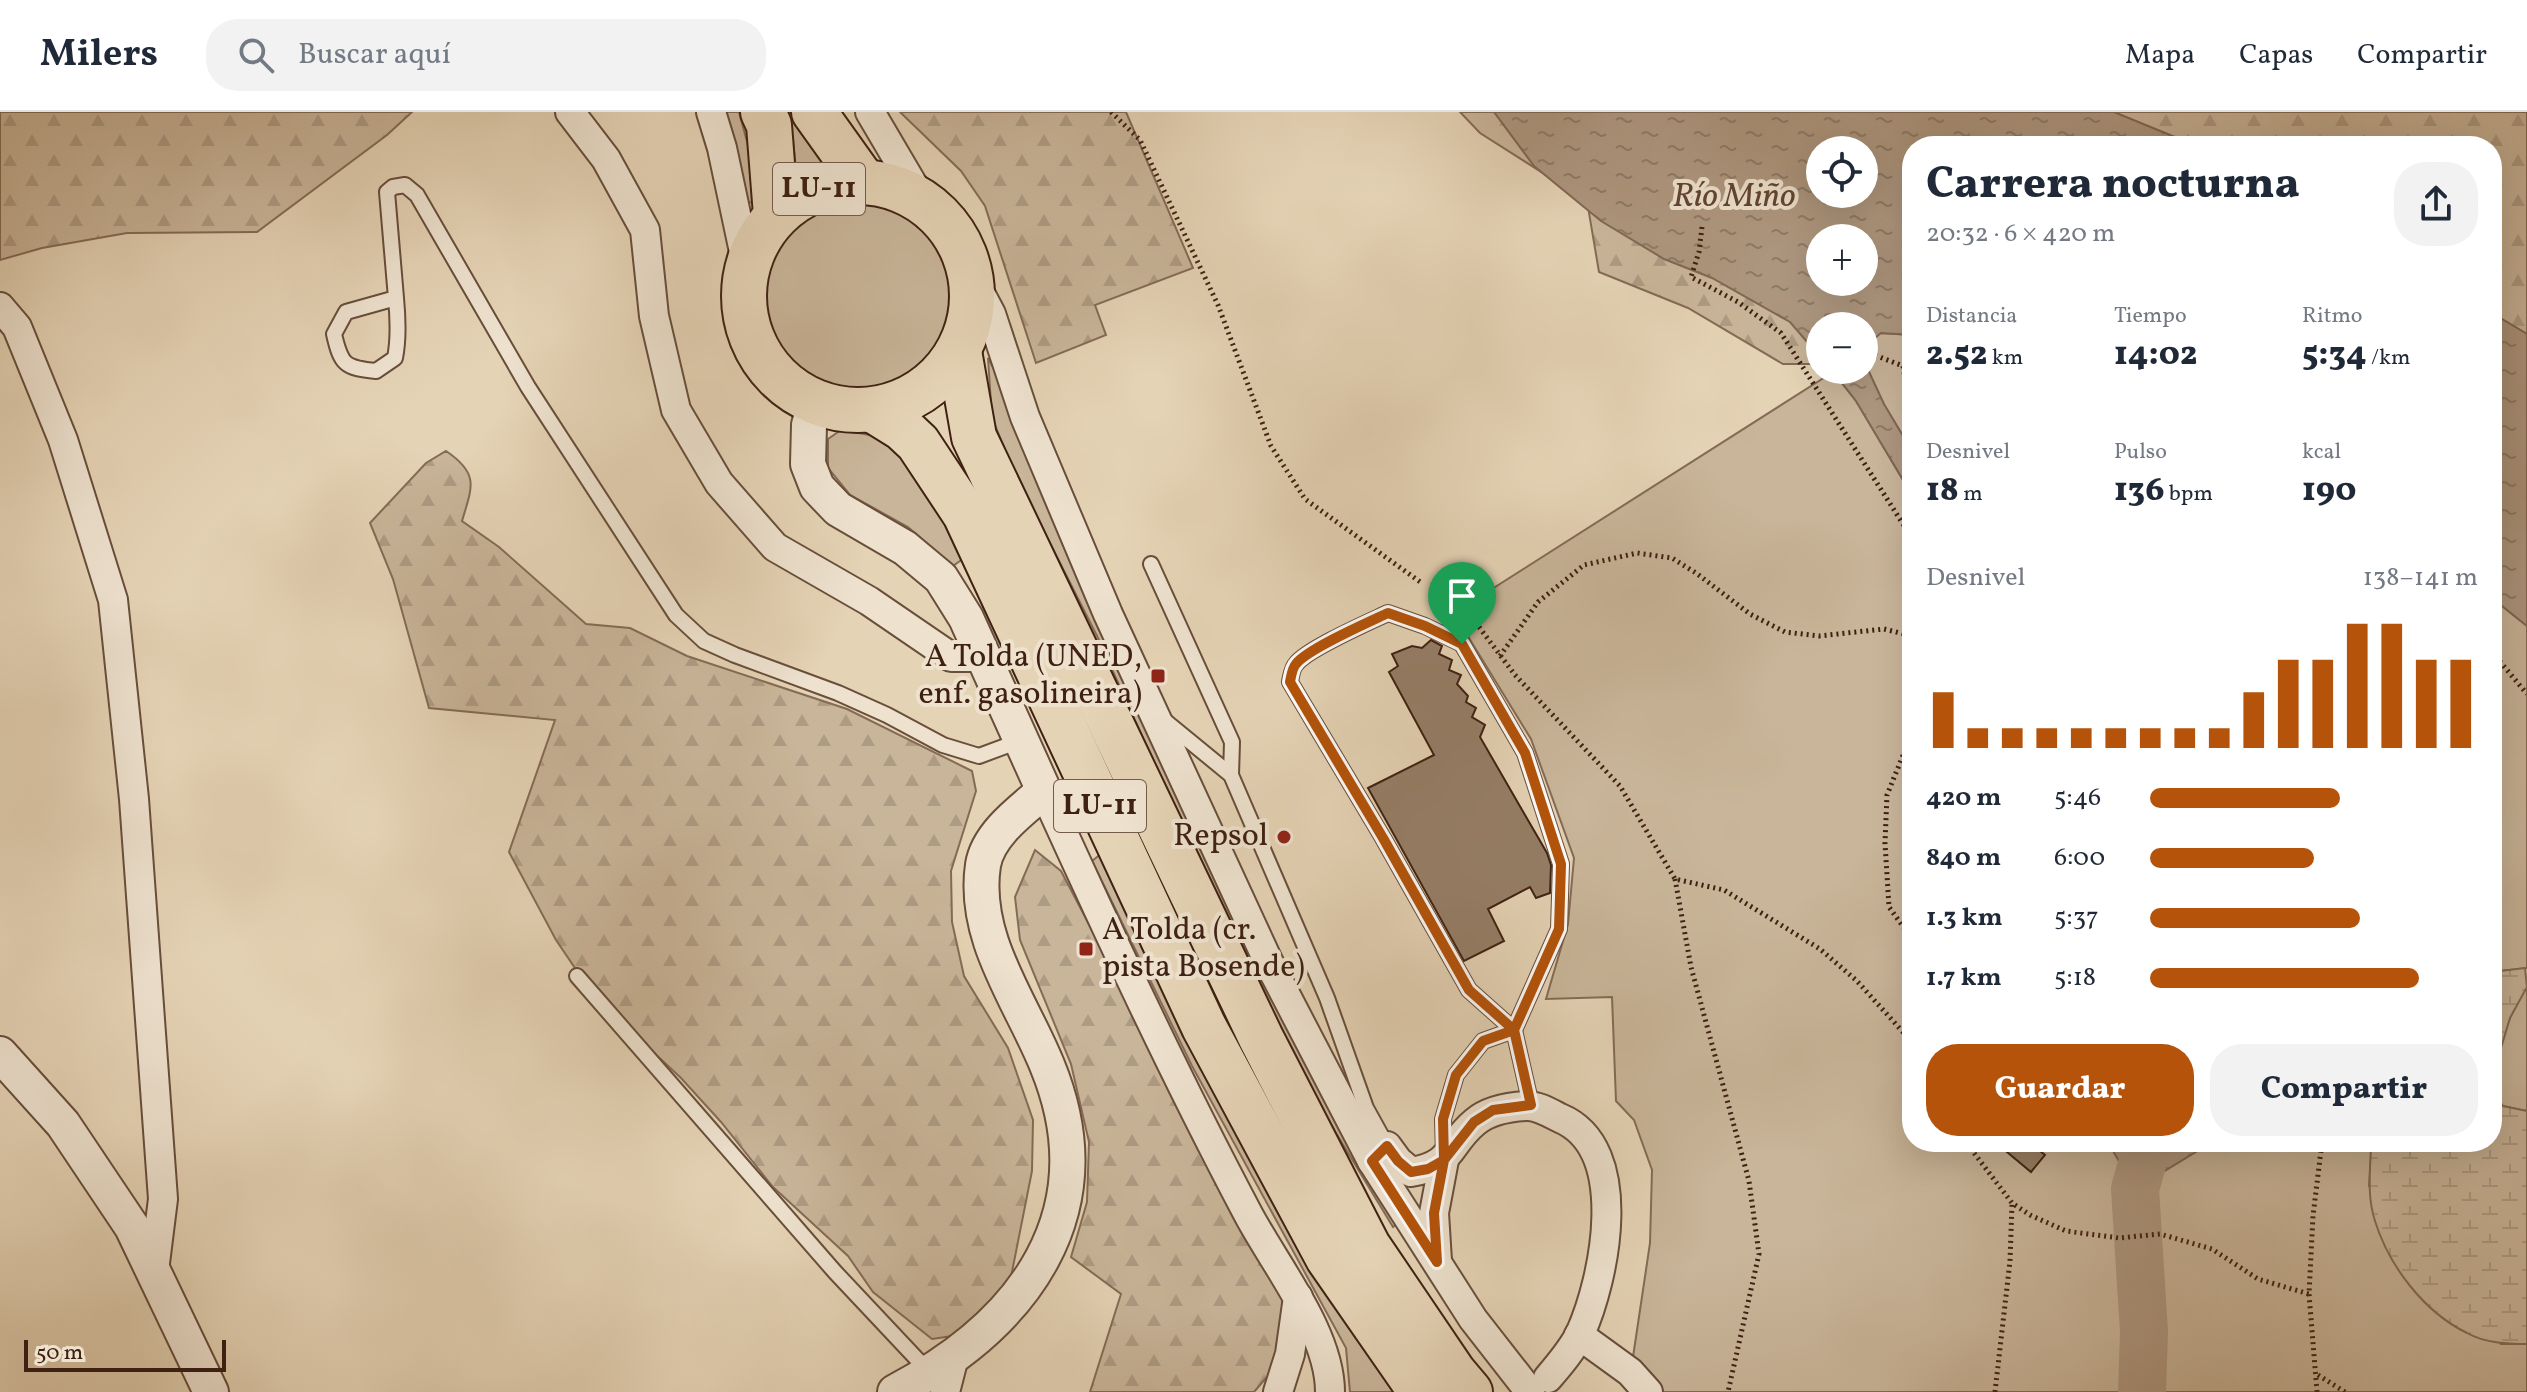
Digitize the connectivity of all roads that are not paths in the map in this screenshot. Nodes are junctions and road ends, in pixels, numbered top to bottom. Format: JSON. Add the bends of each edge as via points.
{"nodes":[{"id":1,"x":570,"y":112,"type":"edge"},
{"id":2,"x":711,"y":112,"type":"edge"},
{"id":3,"x":763,"y":112,"type":"edge"},
{"id":4,"x":814,"y":112,"type":"edge"},
{"id":5,"x":870,"y":112,"type":"edge"},
{"id":6,"x":864,"y":182,"type":"junction"},
{"id":7,"x":923,"y":202,"type":"junction"},
{"id":8,"x":776,"y":215,"type":"junction"},
{"id":9,"x":747,"y":266,"type":"junction"},
{"id":10,"x":972,"y":278,"type":"junction"},
{"id":11,"x":396,"y":298,"type":"junction"},
{"id":12,"x":0,"y":307,"type":"edge"},
{"id":13,"x":959,"y":351,"type":"junction"},
{"id":14,"x":815,"y":403,"type":"junction"},
{"id":15,"x":873,"y":410,"type":"junction"},
{"id":16,"x":1151,"y":564,"type":"dead end"},
{"id":17,"x":1438,"y":595,"type":"road end"},
{"id":18,"x":1462,"y":644,"type":"junction"},
{"id":19,"x":984,"y":657,"type":"junction"},
{"id":20,"x":1151,"y":710,"type":"junction"},
{"id":21,"x":1023,"y":740,"type":"junction"},
{"id":22,"x":1231,"y":775,"type":"junction"},
{"id":23,"x":1044,"y":791,"type":"junction"},
{"id":24,"x":577,"y":976,"type":"dead end"},
{"id":25,"x":1514,"y":1030,"type":"junction"},
{"id":26,"x":0,"y":1054,"type":"edge"},
{"id":27,"x":1531,"y":1105,"type":"junction"},
{"id":28,"x":1380,"y":1154,"type":"junction"},
{"id":29,"x":1444,"y":1160,"type":"junction"},
{"id":30,"x":1437,"y":1262,"type":"junction"},
{"id":31,"x":154,"y":1271,"type":"junction"},
{"id":32,"x":1298,"y":1297,"type":"junction"},
{"id":33,"x":1579,"y":1335,"type":"junction"},
{"id":34,"x":943,"y":1374,"type":"edge"},
{"id":35,"x":1539,"y":1385,"type":"edge"},
{"id":36,"x":211,"y":1392,"type":"edge"},
{"id":37,"x":895,"y":1392,"type":"edge"},
{"id":38,"x":1278,"y":1392,"type":"edge"},
{"id":39,"x":1330,"y":1392,"type":"edge"},
{"id":40,"x":1421,"y":1392,"type":"edge"},
{"id":41,"x":1470,"y":1392,"type":"edge"},
{"id":42,"x":1648,"y":1392,"type":"edge"}],
"edges":[{"from":1,"to":19,"type":"street","via":[[606,159],[645,230],[654,316],[676,410],[719,483],[775,547],[869,601],[951,657]]},
{"from":2,"to":9,"type":"street"},
{"from":3,"to":8,"type":"highway","number":"LU-11","via":[[769,125]]},
{"from":4,"to":6,"type":"highway","number":"LU-11"},
{"from":5,"to":7,"type":"street"},
{"from":6,"to":7,"type":"highway","number":"LU-11","via":[[895,187]]},
{"from":6,"to":8,"type":"highway","number":"LU-11","via":[[832,184],[802,196]]},
{"from":7,"to":10,"type":"highway","number":"LU-11","via":[[946,222],[963,249]]},
{"from":8,"to":9,"type":"highway","number":"LU-11"},
{"from":9,"to":14,"type":"highway","number":"LU-11","via":[[743,299],[748,332],[763,362],[786,386]]},
{"from":10,"to":13,"type":"highway","number":"LU-11","via":[[972,316]]},
{"from":10,"to":20,"type":"street","via":[[991,314],[1025,417]]},
{"from":11,"to":11,"type":"lane","via":[[395,358],[376,371],[351,369],[339,356],[334,334],[346,312]]},
{"from":11,"to":21,"type":"lane","via":[[387,192],[405,185],[417,195],[528,387],[676,615],[704,641],[838,693],[943,745],[979,756]]},
{"from":12,"to":31,"type":"street","via":[[17,327],[63,440],[113,600],[134,799],[163,1199]]},
{"from":13,"to":15,"type":"highway","number":"LU-11","via":[[923,391]]},
{"from":13,"to":41,"type":"highway","number":"LU-11","via":[[974,437],[1261,1038],[1368,1246]]},
{"from":14,"to":15,"type":"highway","number":"LU-11","via":[[843,411]]},
{"from":14,"to":19,"type":"street","via":[[808,464],[817,487],[838,509],[905,548],[941,578]]},
{"from":15,"to":40,"type":"highway","number":"LU-11","via":[[918,443],[965,514],[1204,1027],[1328,1258]]},
{"from":16,"to":22,"type":"lane","via":[[1232,742]]},
{"from":17,"to":18,"type":"lane"},
{"from":18,"to":25,"type":"lane","via":[[1525,753],[1561,864],[1559,929]]},
{"from":18,"to":25,"type":"lane","via":[[1388,613],[1300,651],[1290,682],[1469,990]]},
{"from":19,"to":21,"type":"street"},
{"from":20,"to":22,"type":"lane"},
{"from":20,"to":28,"type":"street","via":[[1269,963]]},
{"from":21,"to":23,"type":"street"},
{"from":22,"to":28,"type":"lane","via":[[1327,998]]},
{"from":23,"to":32,"type":"street","via":[[1248,1214]]},
{"from":23,"to":34,"type":"street","via":[[997,835],[983,863],[983,899],[991,946],[1048,1067],[1067,1134],[1067,1189],[1055,1233],[1031,1278]]},
{"from":24,"to":34,"type":"lane","via":[[835,1272]]},
{"from":25,"to":27,"type":"lane"},
{"from":25,"to":29,"type":"lane","via":[[1483,1041],[1456,1075],[1443,1119]]},
{"from":26,"to":31,"type":"street","via":[[63,1124],[132,1227]]},
{"from":27,"to":29,"type":"street","via":[[1493,1110],[1474,1122]]},
{"from":27,"to":33,"type":"street","via":[[1574,1124],[1595,1151],[1606,1184],[1596,1290]]},
{"from":28,"to":29,"type":"street","via":[[1411,1172]]},
{"from":28,"to":30,"type":"street"},
{"from":29,"to":30,"type":"street","via":[[1434,1213]]},
{"from":30,"to":35,"type":"street","via":[[1473,1319]]},
{"from":31,"to":36,"type":"street"},
{"from":32,"to":38,"type":"street"},
{"from":32,"to":39,"type":"street","via":[[1330,1375]]},
{"from":33,"to":35,"type":"street"},
{"from":33,"to":42,"type":"street"},
{"from":34,"to":37,"type":"street"}]}
